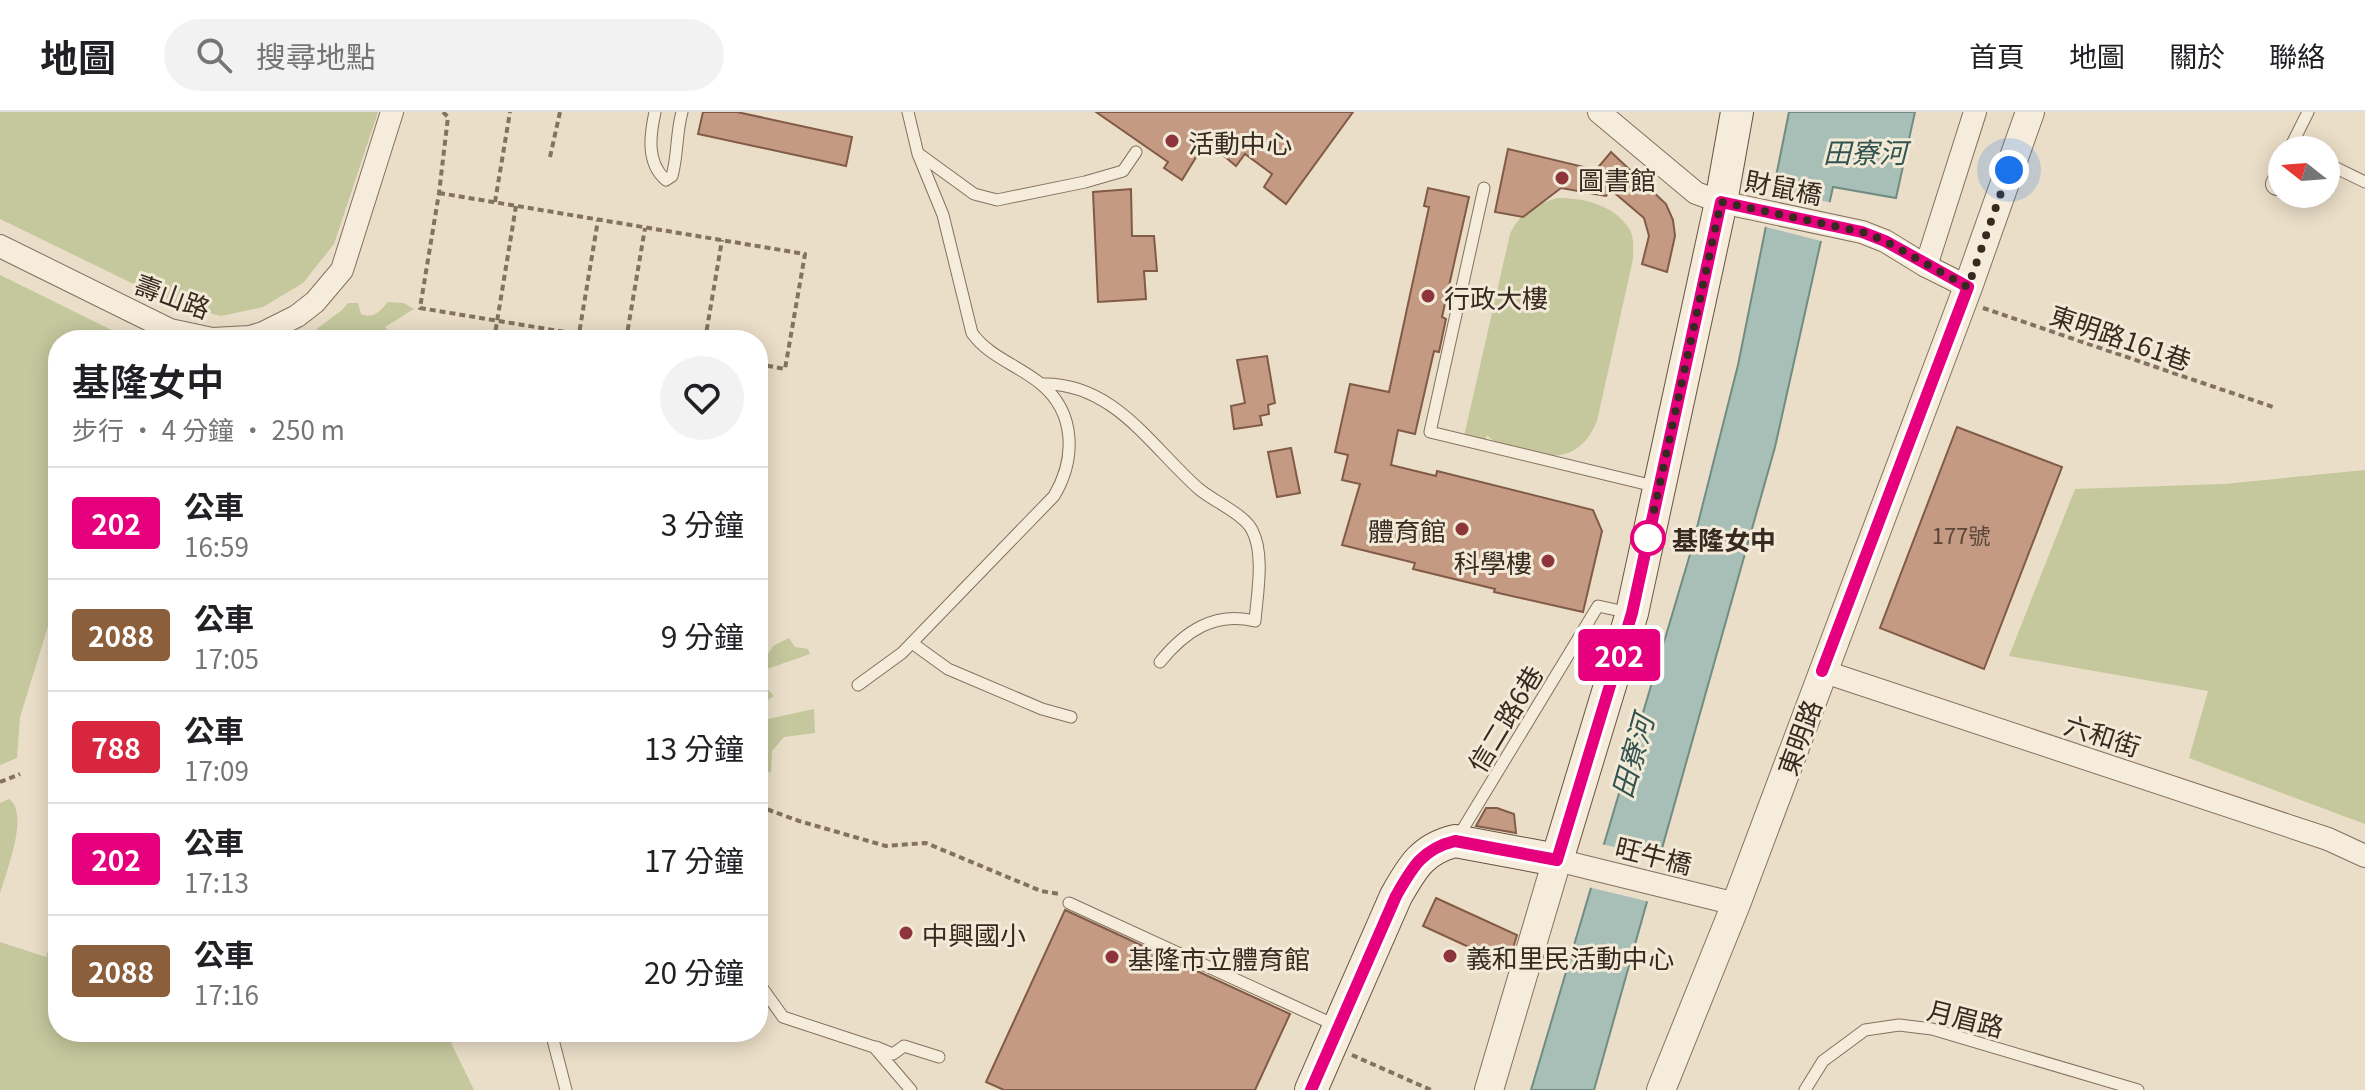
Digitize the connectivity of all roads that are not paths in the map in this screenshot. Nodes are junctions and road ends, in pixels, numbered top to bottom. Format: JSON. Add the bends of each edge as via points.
{"nodes":[{"id":1,"x":392,"y":112,"type":"edge"},
{"id":2,"x":655,"y":112,"type":"edge"},
{"id":3,"x":682,"y":112,"type":"edge"},
{"id":4,"x":908,"y":112,"type":"edge"},
{"id":5,"x":1599,"y":112,"type":"edge"},
{"id":6,"x":1737,"y":112,"type":"edge"},
{"id":7,"x":1975,"y":112,"type":"edge"},
{"id":8,"x":2030,"y":112,"type":"edge"},
{"id":9,"x":2308,"y":112,"type":"edge"},
{"id":10,"x":2296,"y":136,"type":"edge"},
{"id":11,"x":1136,"y":152,"type":"dead end"},
{"id":12,"x":918,"y":154,"type":"junction"},
{"id":13,"x":2340,"y":170,"type":"edge"},
{"id":14,"x":2365,"y":182,"type":"edge"},
{"id":15,"x":1484,"y":188,"type":"dead end"},
{"id":16,"x":1721,"y":202,"type":"junction"},
{"id":17,"x":0,"y":246,"type":"edge"},
{"id":18,"x":1926,"y":266,"type":"junction"},
{"id":19,"x":1968,"y":287,"type":"junction"},
{"id":20,"x":170,"y":330,"type":"edge"},
{"id":21,"x":269,"y":330,"type":"edge"},
{"id":22,"x":1042,"y":384,"type":"junction"},
{"id":23,"x":1659,"y":487,"type":"junction"},
{"id":24,"x":1632,"y":613,"type":"junction"},
{"id":25,"x":912,"y":643,"type":"junction"},
{"id":26,"x":1160,"y":662,"type":"dead end"},
{"id":27,"x":1822,"y":671,"type":"junction"},
{"id":28,"x":858,"y":685,"type":"dead end"},
{"id":29,"x":1071,"y":717,"type":"dead end"},
{"id":30,"x":1455,"y":841,"type":"junction"},
{"id":31,"x":2365,"y":856,"type":"edge"},
{"id":32,"x":1557,"y":860,"type":"junction"},
{"id":33,"x":1068,"y":899,"type":"road end"},
{"id":34,"x":1736,"y":904,"type":"junction"},
{"id":35,"x":768,"y":996,"type":"edge"},
{"id":36,"x":1335,"y":1036,"type":"junction"},
{"id":37,"x":554,"y":1042,"type":"edge"},
{"id":38,"x":874,"y":1047,"type":"junction"},
{"id":39,"x":939,"y":1057,"type":"dead end"},
{"id":40,"x":566,"y":1090,"type":"edge"},
{"id":41,"x":911,"y":1090,"type":"edge"},
{"id":42,"x":1311,"y":1090,"type":"edge"},
{"id":43,"x":1489,"y":1090,"type":"edge"},
{"id":44,"x":1661,"y":1090,"type":"edge"},
{"id":45,"x":1805,"y":1090,"type":"edge"},
{"id":46,"x":2138,"y":1090,"type":"edge"}],
"edges":[{"from":1,"to":21,"type":"street","name":"壽山路","via":[[342,270],[315,302]]},
{"from":2,"to":3,"type":"lane","via":[[653,165],[666,180],[675,165]]},
{"from":4,"to":12,"type":"lane"},
{"from":5,"to":16,"type":"street","name":"財鼠橋","via":[[1696,193]]},
{"from":6,"to":16,"type":"main road"},
{"from":7,"to":18,"type":"street"},
{"from":8,"to":19,"type":"street","name":"東明路"},
{"from":9,"to":10,"type":"lane"},
{"from":11,"to":12,"type":"lane","via":[[1123,171],[997,200],[974,194]]},
{"from":12,"to":22,"type":"lane","via":[[943,215],[972,333],[981,346]]},
{"from":13,"to":14,"type":"lane"},
{"from":15,"to":23,"type":"lane","via":[[1430,432]]},
{"from":16,"to":18,"type":"street","name":"財鼠橋","via":[[1835,225],[1885,241]]},
{"from":16,"to":23,"type":"main road"},
{"from":17,"to":20,"type":"street","name":"壽山路"},
{"from":18,"to":19,"type":"street","name":"財鼠橋"},
{"from":19,"to":27,"type":"street","name":"東明路"},
{"from":22,"to":25,"type":"lane","via":[[1069,430],[1070,452],[1061,484]]},
{"from":22,"to":26,"type":"lane","via":[[1091,395],[1129,418],[1196,486],[1252,529],[1259,559],[1255,621],[1238,617],[1210,622],[1188,634]]},
{"from":23,"to":24,"type":"main road"},
{"from":24,"to":30,"type":"lane","name":"信二路6巷","via":[[1598,606]]},
{"from":24,"to":32,"type":"main road"},
{"from":25,"to":28,"type":"lane"},
{"from":25,"to":29,"type":"lane","via":[[948,669]]},
{"from":27,"to":31,"type":"street","name":"六和街","via":[[2328,839]]},
{"from":27,"to":34,"type":"street","name":"東明路"},
{"from":30,"to":32,"type":"main road"},
{"from":30,"to":36,"type":"main road","via":[[1425,854],[1396,896]]},
{"from":32,"to":34,"type":"street","name":"旺牛橋"},
{"from":32,"to":43,"type":"street"},
{"from":33,"to":36,"type":"lane"},
{"from":34,"to":44,"type":"street","name":"東明路"},
{"from":35,"to":38,"type":"lane","via":[[783,1017]]},
{"from":36,"to":42,"type":"main road"},
{"from":37,"to":40,"type":"lane"},
{"from":38,"to":39,"type":"lane","via":[[893,1054],[904,1046]]},
{"from":38,"to":41,"type":"lane"},
{"from":45,"to":46,"type":"lane","name":"月眉路","via":[[1823,1061],[1865,1030],[1899,1025],[1932,1029]]}]}
